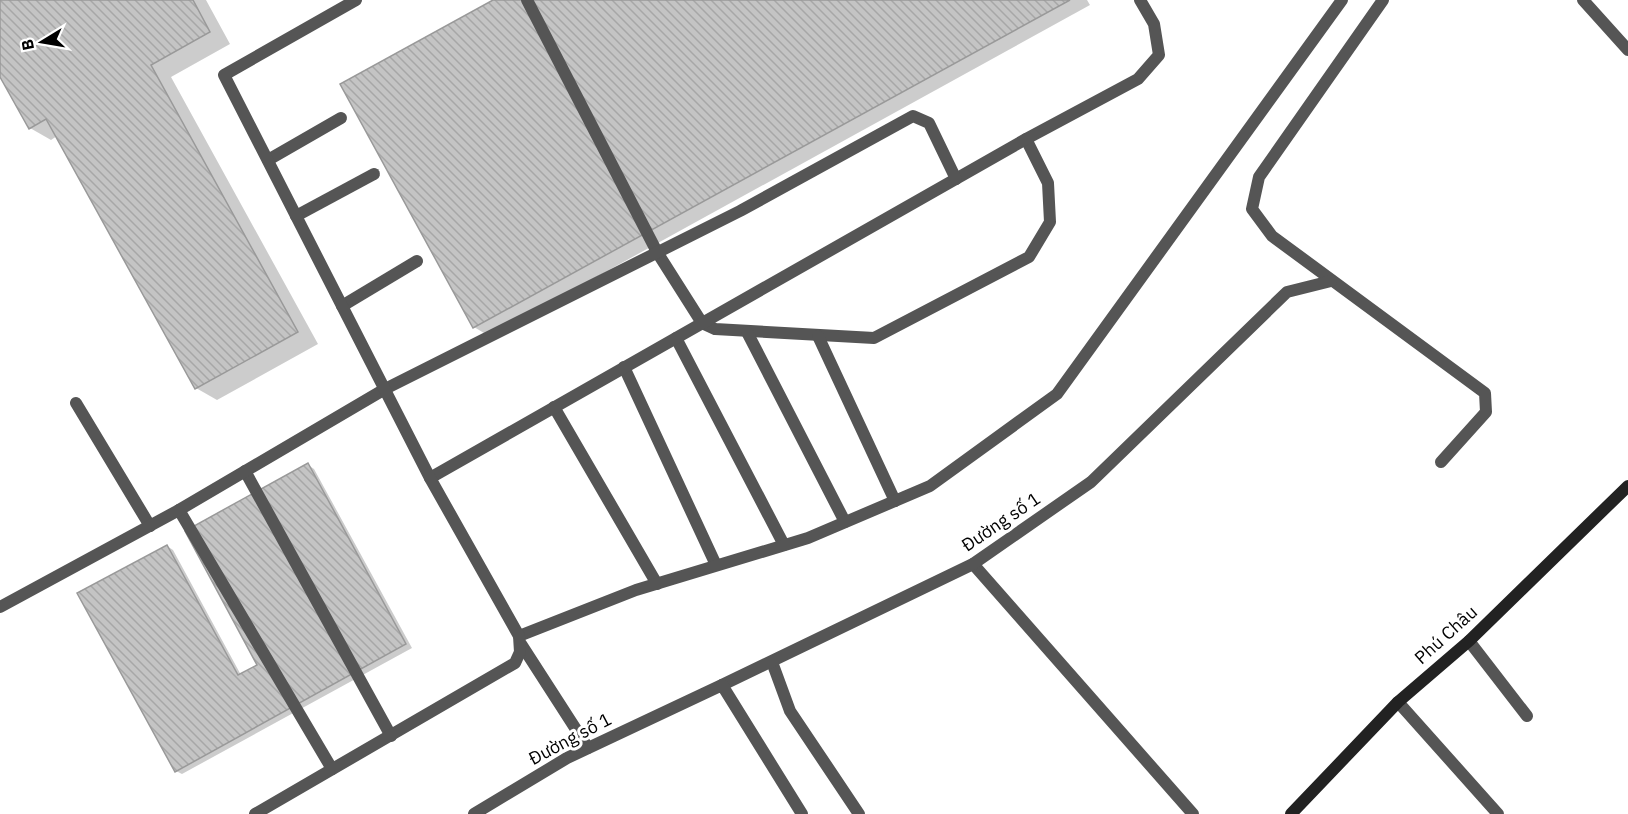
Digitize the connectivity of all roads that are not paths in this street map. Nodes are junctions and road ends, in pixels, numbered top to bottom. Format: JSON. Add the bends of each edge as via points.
{"nodes":[{"id":1,"x":356,"y":0,"type":"edge"},
{"id":2,"x":527,"y":0,"type":"edge"},
{"id":3,"x":1140,"y":0,"type":"edge"},
{"id":4,"x":1342,"y":0,"type":"edge"},
{"id":5,"x":1383,"y":0,"type":"edge"},
{"id":6,"x":1583,"y":0,"type":"edge"},
{"id":7,"x":1628,"y":50,"type":"edge"},
{"id":8,"x":340,"y":118,"type":"dead end"},
{"id":9,"x":1026,"y":139,"type":"junction"},
{"id":10,"x":268,"y":160,"type":"junction"},
{"id":11,"x":374,"y":174,"type":"dead end"},
{"id":12,"x":956,"y":179,"type":"junction"},
{"id":13,"x":296,"y":216,"type":"junction"},
{"id":14,"x":657,"y":252,"type":"junction"},
{"id":15,"x":417,"y":261,"type":"dead end"},
{"id":16,"x":1331,"y":281,"type":"junction"},
{"id":17,"x":342,"y":306,"type":"junction"},
{"id":18,"x":702,"y":323,"type":"junction"},
{"id":19,"x":747,"y":332,"type":"junction"},
{"id":20,"x":818,"y":336,"type":"junction"},
{"id":21,"x":676,"y":338,"type":"junction"},
{"id":22,"x":624,"y":368,"type":"junction"},
{"id":23,"x":385,"y":389,"type":"junction"},
{"id":24,"x":76,"y":404,"type":"dead end"},
{"id":25,"x":554,"y":407,"type":"junction"},
{"id":26,"x":1441,"y":462,"type":"dead end"},
{"id":27,"x":244,"y":471,"type":"junction"},
{"id":28,"x":430,"y":478,"type":"junction"},
{"id":29,"x":1628,"y":486,"type":"edge"},
{"id":30,"x":895,"y":501,"type":"junction"},
{"id":31,"x":179,"y":510,"type":"junction"},
{"id":32,"x":845,"y":522,"type":"junction"},
{"id":33,"x":150,"y":526,"type":"junction"},
{"id":34,"x":784,"y":544,"type":"junction"},
{"id":35,"x":973,"y":564,"type":"junction"},
{"id":36,"x":716,"y":565,"type":"junction"},
{"id":37,"x":657,"y":584,"type":"junction"},
{"id":38,"x":0,"y":607,"type":"edge"},
{"id":39,"x":520,"y":640,"type":"junction"},
{"id":40,"x":1469,"y":641,"type":"junction"},
{"id":41,"x":772,"y":662,"type":"junction"},
{"id":42,"x":722,"y":685,"type":"junction"},
{"id":43,"x":1398,"y":702,"type":"junction"},
{"id":44,"x":1527,"y":716,"type":"dead end"},
{"id":45,"x":391,"y":736,"type":"junction"},
{"id":46,"x":588,"y":748,"type":"junction"},
{"id":47,"x":332,"y":770,"type":"junction"},
{"id":48,"x":255,"y":814,"type":"edge"},
{"id":49,"x":474,"y":814,"type":"edge"},
{"id":50,"x":802,"y":814,"type":"edge"},
{"id":51,"x":859,"y":814,"type":"edge"},
{"id":52,"x":1193,"y":814,"type":"edge"},
{"id":53,"x":1291,"y":814,"type":"edge"},
{"id":54,"x":1498,"y":814,"type":"edge"}],
"edges":[{"from":1,"to":10,"type":"street","via":[[224,75]]},
{"from":2,"to":14,"type":"street"},
{"from":3,"to":9,"type":"street","via":[[1154,24],[1160,55],[1138,79]]},
{"from":4,"to":30,"type":"street","via":[[1057,394],[930,486]]},
{"from":5,"to":16,"type":"street","via":[[1259,177],[1252,209],[1272,236]]},
{"from":6,"to":7,"type":"street"},
{"from":8,"to":10,"type":"street"},
{"from":9,"to":12,"type":"street"},
{"from":9,"to":20,"type":"street","via":[[1048,183],[1050,222],[1029,257],[874,338]]},
{"from":10,"to":13,"type":"street"},
{"from":11,"to":13,"type":"street"},
{"from":12,"to":14,"type":"street","via":[[929,123],[913,116]]},
{"from":12,"to":18,"type":"street"},
{"from":13,"to":17,"type":"street"},
{"from":14,"to":18,"type":"street"},
{"from":14,"to":23,"type":"street"},
{"from":15,"to":17,"type":"street"},
{"from":16,"to":26,"type":"street","via":[[1485,393],[1486,412]]},
{"from":16,"to":35,"type":"street","name":"Đường số 1","via":[[1287,292],[1091,482]]},
{"from":17,"to":23,"type":"street"},
{"from":18,"to":19,"type":"street","via":[[715,329]]},
{"from":18,"to":21,"type":"street"},
{"from":19,"to":20,"type":"street"},
{"from":19,"to":32,"type":"street"},
{"from":20,"to":30,"type":"street"},
{"from":21,"to":22,"type":"street"},
{"from":21,"to":34,"type":"street"},
{"from":22,"to":25,"type":"street"},
{"from":22,"to":36,"type":"street"},
{"from":23,"to":27,"type":"street"},
{"from":23,"to":28,"type":"street"},
{"from":24,"to":33,"type":"street"},
{"from":25,"to":28,"type":"street"},
{"from":25,"to":37,"type":"street"},
{"from":27,"to":31,"type":"street"},
{"from":27,"to":45,"type":"street"},
{"from":28,"to":39,"type":"street"},
{"from":29,"to":40,"type":"street","name":"Phú Châu"},
{"from":30,"to":32,"type":"street"},
{"from":31,"to":33,"type":"street"},
{"from":31,"to":47,"type":"street"},
{"from":32,"to":34,"type":"street"},
{"from":33,"to":38,"type":"street"},
{"from":34,"to":36,"type":"street"},
{"from":35,"to":41,"type":"street","name":"Đường số 1"},
{"from":35,"to":52,"type":"street"},
{"from":36,"to":37,"type":"street"},
{"from":37,"to":39,"type":"street"},
{"from":39,"to":45,"type":"street","via":[[515,663]]},
{"from":39,"to":46,"type":"street"},
{"from":40,"to":43,"type":"street","name":"Phú Châu"},
{"from":40,"to":44,"type":"street"},
{"from":41,"to":42,"type":"street","name":"Đường số 1"},
{"from":41,"to":51,"type":"street","via":[[790,711]]},
{"from":42,"to":46,"type":"street","name":"Đường số 1"},
{"from":42,"to":50,"type":"street"},
{"from":43,"to":53,"type":"street","name":"Phú Châu"},
{"from":43,"to":54,"type":"street"},
{"from":45,"to":47,"type":"street"},
{"from":46,"to":49,"type":"street","name":"Đường số 1"},
{"from":47,"to":48,"type":"street"}]}
